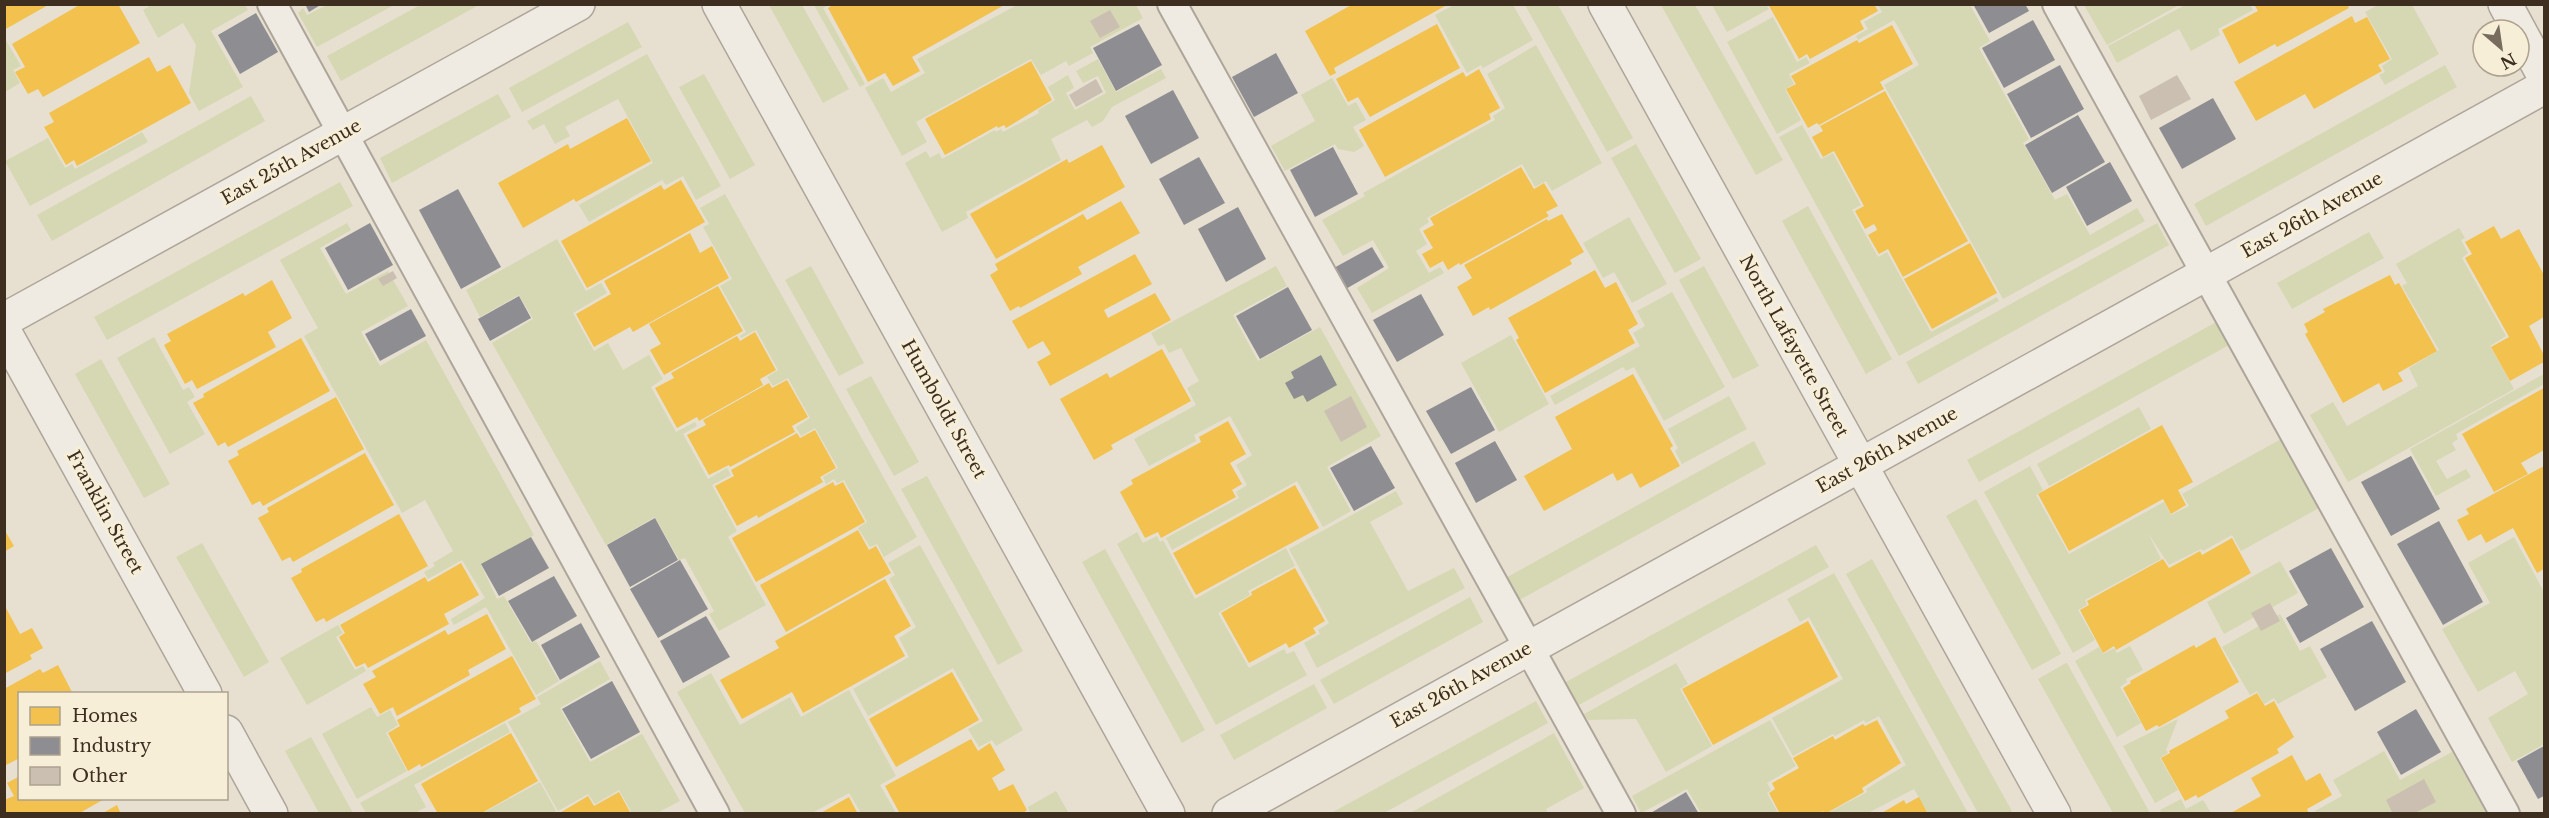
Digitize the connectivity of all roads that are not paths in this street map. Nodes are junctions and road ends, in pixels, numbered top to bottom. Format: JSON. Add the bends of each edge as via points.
{"nodes":[{"id":1,"x":272,"y":4,"type":"edge"},
{"id":2,"x":578,"y":4,"type":"edge"},
{"id":3,"x":719,"y":4,"type":"edge"},
{"id":4,"x":1172,"y":4,"type":"edge"},
{"id":5,"x":1605,"y":4,"type":"edge"},
{"id":6,"x":2057,"y":4,"type":"edge"},
{"id":7,"x":2505,"y":4,"type":"edge"},
{"id":8,"x":2544,"y":76,"type":"edge"},
{"id":9,"x":2544,"y":87,"type":"edge"},
{"id":10,"x":343,"y":133,"type":"junction"},
{"id":11,"x":2206,"y":273,"type":"junction"},
{"id":12,"x":4,"y":320,"type":"edge"},
{"id":13,"x":4,"y":331,"type":"edge"},
{"id":14,"x":1860,"y":465,"type":"junction"},
{"id":15,"x":1529,"y":648,"type":"junction"},
{"id":16,"x":204,"y":692,"type":"edge"},
{"id":17,"x":228,"y":736,"type":"edge"},
{"id":18,"x":271,"y":813,"type":"edge"},
{"id":19,"x":715,"y":813,"type":"edge"},
{"id":20,"x":1168,"y":813,"type":"edge"},
{"id":21,"x":1229,"y":813,"type":"edge"},
{"id":22,"x":1621,"y":813,"type":"edge"},
{"id":23,"x":2054,"y":813,"type":"edge"},
{"id":24,"x":2505,"y":813,"type":"edge"}],
"edges":[{"from":1,"to":10,"type":"lane"},
{"from":2,"to":10,"type":"street","name":"East 25th Avenue"},
{"from":3,"to":20,"type":"street","name":"Humboldt Street"},
{"from":4,"to":15,"type":"lane"},
{"from":5,"to":14,"type":"street","name":"North Lafayette Street"},
{"from":6,"to":11,"type":"lane"},
{"from":7,"to":8,"type":"street"},
{"from":9,"to":11,"type":"street","name":"East 26th Avenue"},
{"from":10,"to":12,"type":"street","name":"East 25th Avenue"},
{"from":10,"to":19,"type":"lane"},
{"from":11,"to":14,"type":"street","name":"East 26th Avenue"},
{"from":11,"to":24,"type":"lane"},
{"from":13,"to":16,"type":"street","name":"Franklin Street"},
{"from":14,"to":15,"type":"street","name":"East 26th Avenue"},
{"from":14,"to":23,"type":"street","name":"North Lafayette Street"},
{"from":15,"to":21,"type":"street","name":"East 26th Avenue"},
{"from":15,"to":22,"type":"lane"},
{"from":17,"to":18,"type":"street"}]}
